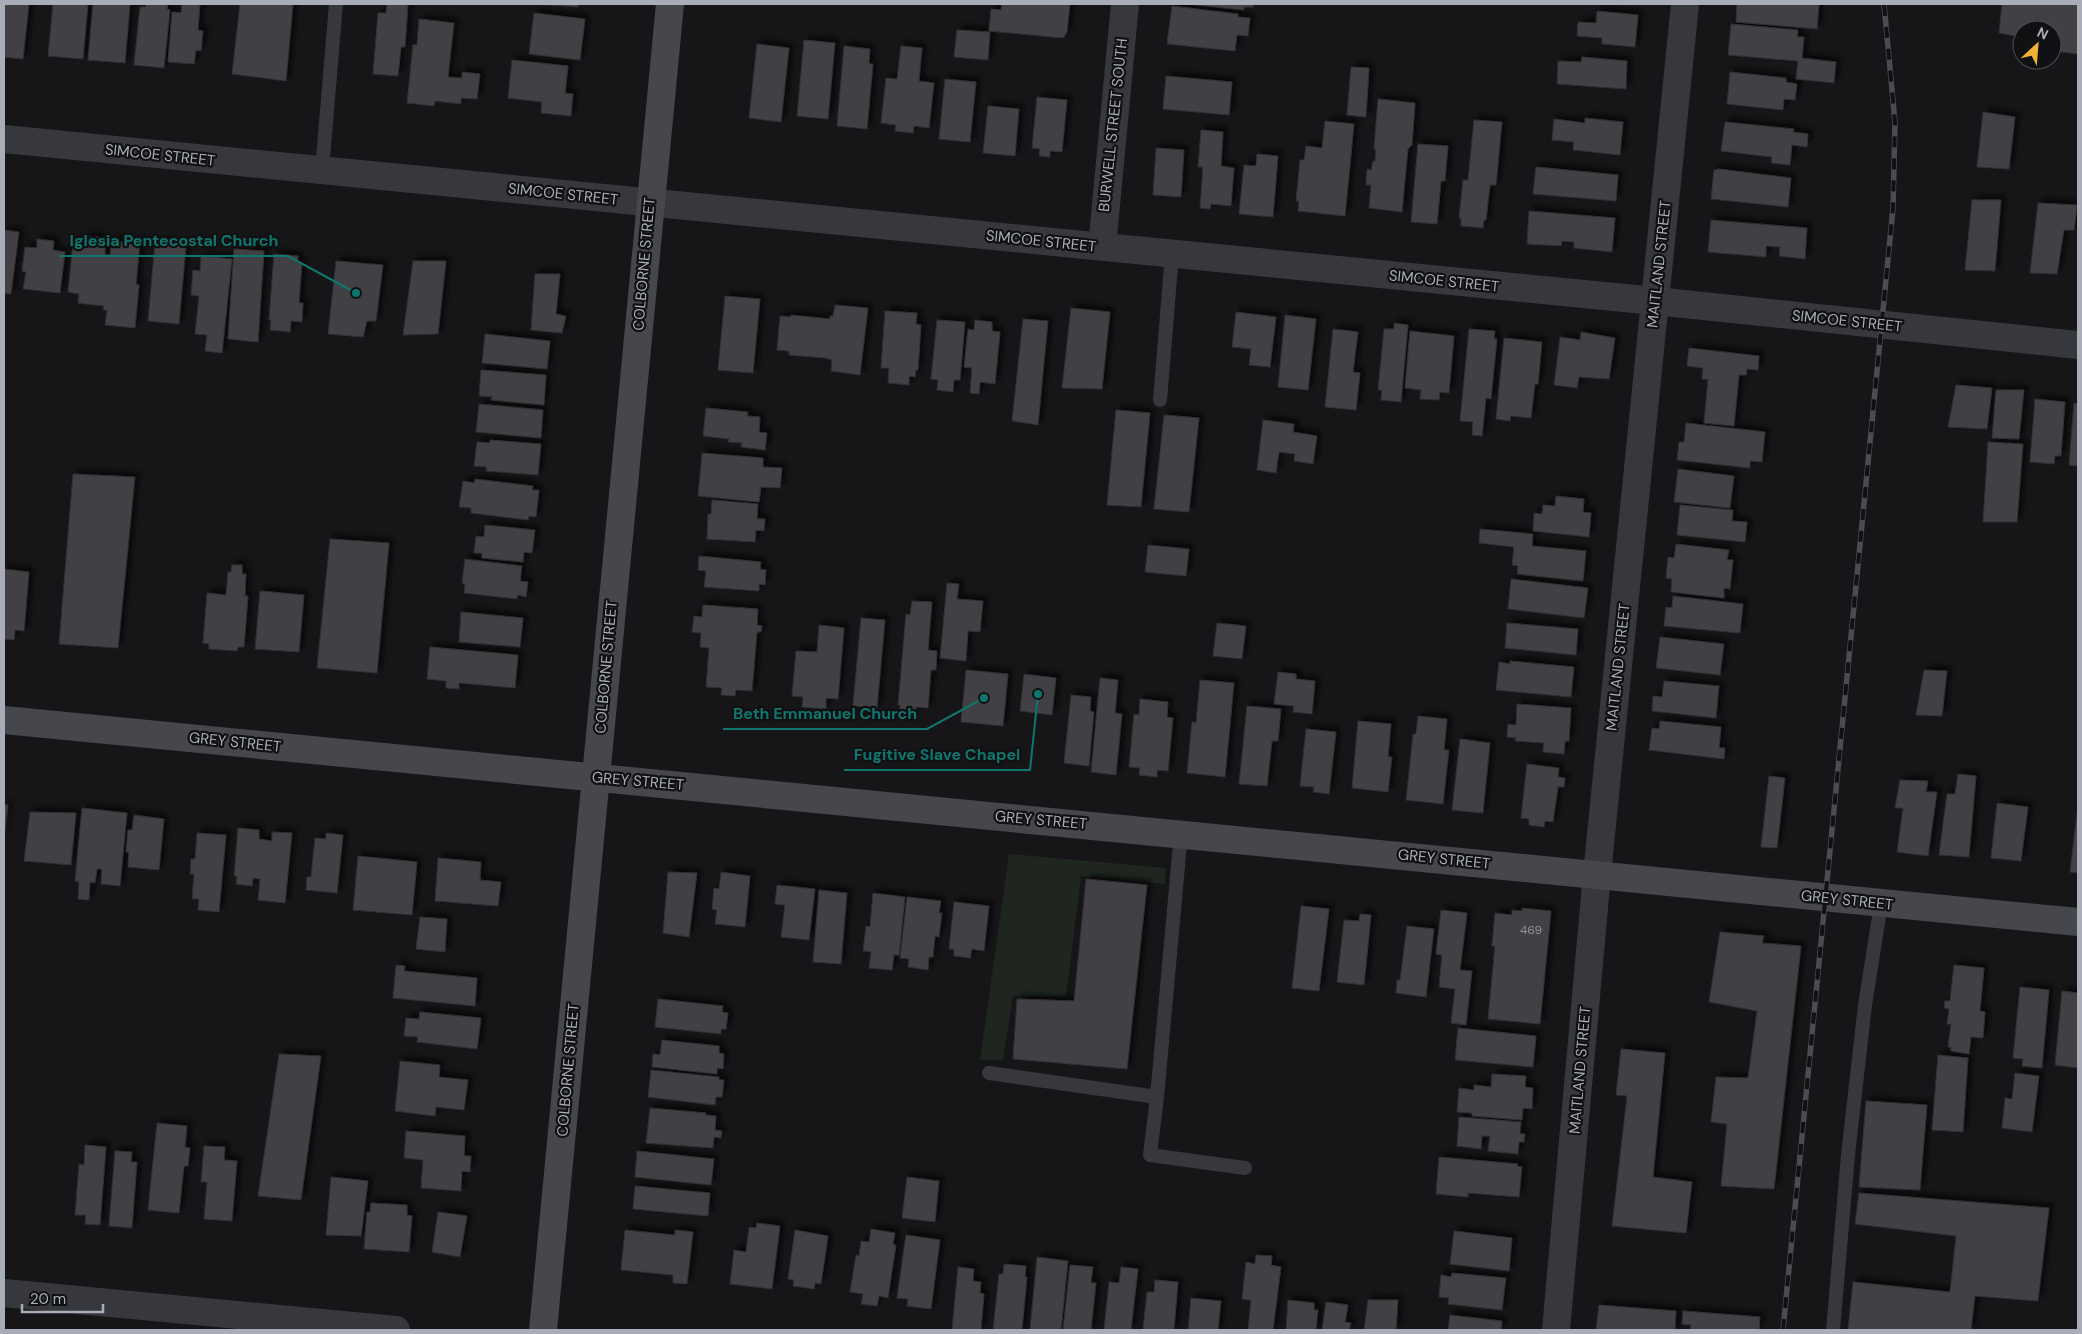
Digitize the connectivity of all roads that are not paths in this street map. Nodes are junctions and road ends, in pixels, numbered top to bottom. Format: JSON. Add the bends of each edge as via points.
{"nodes":[{"id":1,"x":336,"y":4,"type":"edge"},
{"id":2,"x":670,"y":4,"type":"edge"},
{"id":3,"x":1125,"y":4,"type":"edge"},
{"id":4,"x":1685,"y":4,"type":"edge"},
{"id":5,"x":4,"y":139,"type":"edge"},
{"id":6,"x":322,"y":170,"type":"junction"},
{"id":7,"x":650,"y":203,"type":"junction"},
{"id":8,"x":1102,"y":247,"type":"junction"},
{"id":9,"x":1172,"y":254,"type":"junction"},
{"id":10,"x":1655,"y":301,"type":"junction"},
{"id":11,"x":2078,"y":345,"type":"edge"},
{"id":12,"x":1160,"y":400,"type":"dead end"},
{"id":13,"x":4,"y":720,"type":"edge"},
{"id":14,"x":596,"y":777,"type":"junction"},
{"id":15,"x":1181,"y":833,"type":"junction"},
{"id":16,"x":1598,"y":874,"type":"junction"},
{"id":17,"x":1881,"y":904,"type":"junction"},
{"id":18,"x":2078,"y":922,"type":"edge"},
{"id":19,"x":989,"y":1073,"type":"dead end"},
{"id":20,"x":1157,"y":1097,"type":"junction"},
{"id":21,"x":1245,"y":1168,"type":"dead end"},
{"id":22,"x":4,"y":1293,"type":"edge"},
{"id":23,"x":396,"y":1330,"type":"edge"},
{"id":24,"x":543,"y":1330,"type":"edge"},
{"id":25,"x":1556,"y":1330,"type":"edge"},
{"id":26,"x":1834,"y":1330,"type":"edge"}],
"edges":[{"from":1,"to":6,"type":"lane"},
{"from":2,"to":7,"type":"street","name":"COLBORNE STREET"},
{"from":3,"to":8,"type":"street","name":"BURWELL STREET SOUTH"},
{"from":4,"to":10,"type":"street","name":"MAITLAND STREET"},
{"from":5,"to":6,"type":"street","name":"SIMCOE STREET"},
{"from":6,"to":7,"type":"street","name":"SIMCOE STREET"},
{"from":7,"to":8,"type":"street","name":"SIMCOE STREET"},
{"from":7,"to":14,"type":"street","name":"COLBORNE STREET"},
{"from":8,"to":9,"type":"street","name":"SIMCOE STREET"},
{"from":9,"to":10,"type":"street","name":"SIMCOE STREET"},
{"from":9,"to":12,"type":"lane"},
{"from":10,"to":11,"type":"street","name":"SIMCOE STREET"},
{"from":10,"to":16,"type":"street","name":"MAITLAND STREET"},
{"from":13,"to":14,"type":"street","name":"GREY STREET"},
{"from":14,"to":15,"type":"street","name":"GREY STREET"},
{"from":14,"to":24,"type":"street","name":"COLBORNE STREET"},
{"from":15,"to":16,"type":"street","name":"GREY STREET"},
{"from":15,"to":20,"type":"lane"},
{"from":16,"to":17,"type":"street","name":"GREY STREET"},
{"from":16,"to":25,"type":"street","name":"MAITLAND STREET"},
{"from":17,"to":18,"type":"street","name":"GREY STREET"},
{"from":17,"to":26,"type":"lane","via":[[1865,1005],[1849,1146]]},
{"from":19,"to":20,"type":"lane"},
{"from":20,"to":21,"type":"lane","via":[[1150,1155]]},
{"from":22,"to":23,"type":"street"}]}
